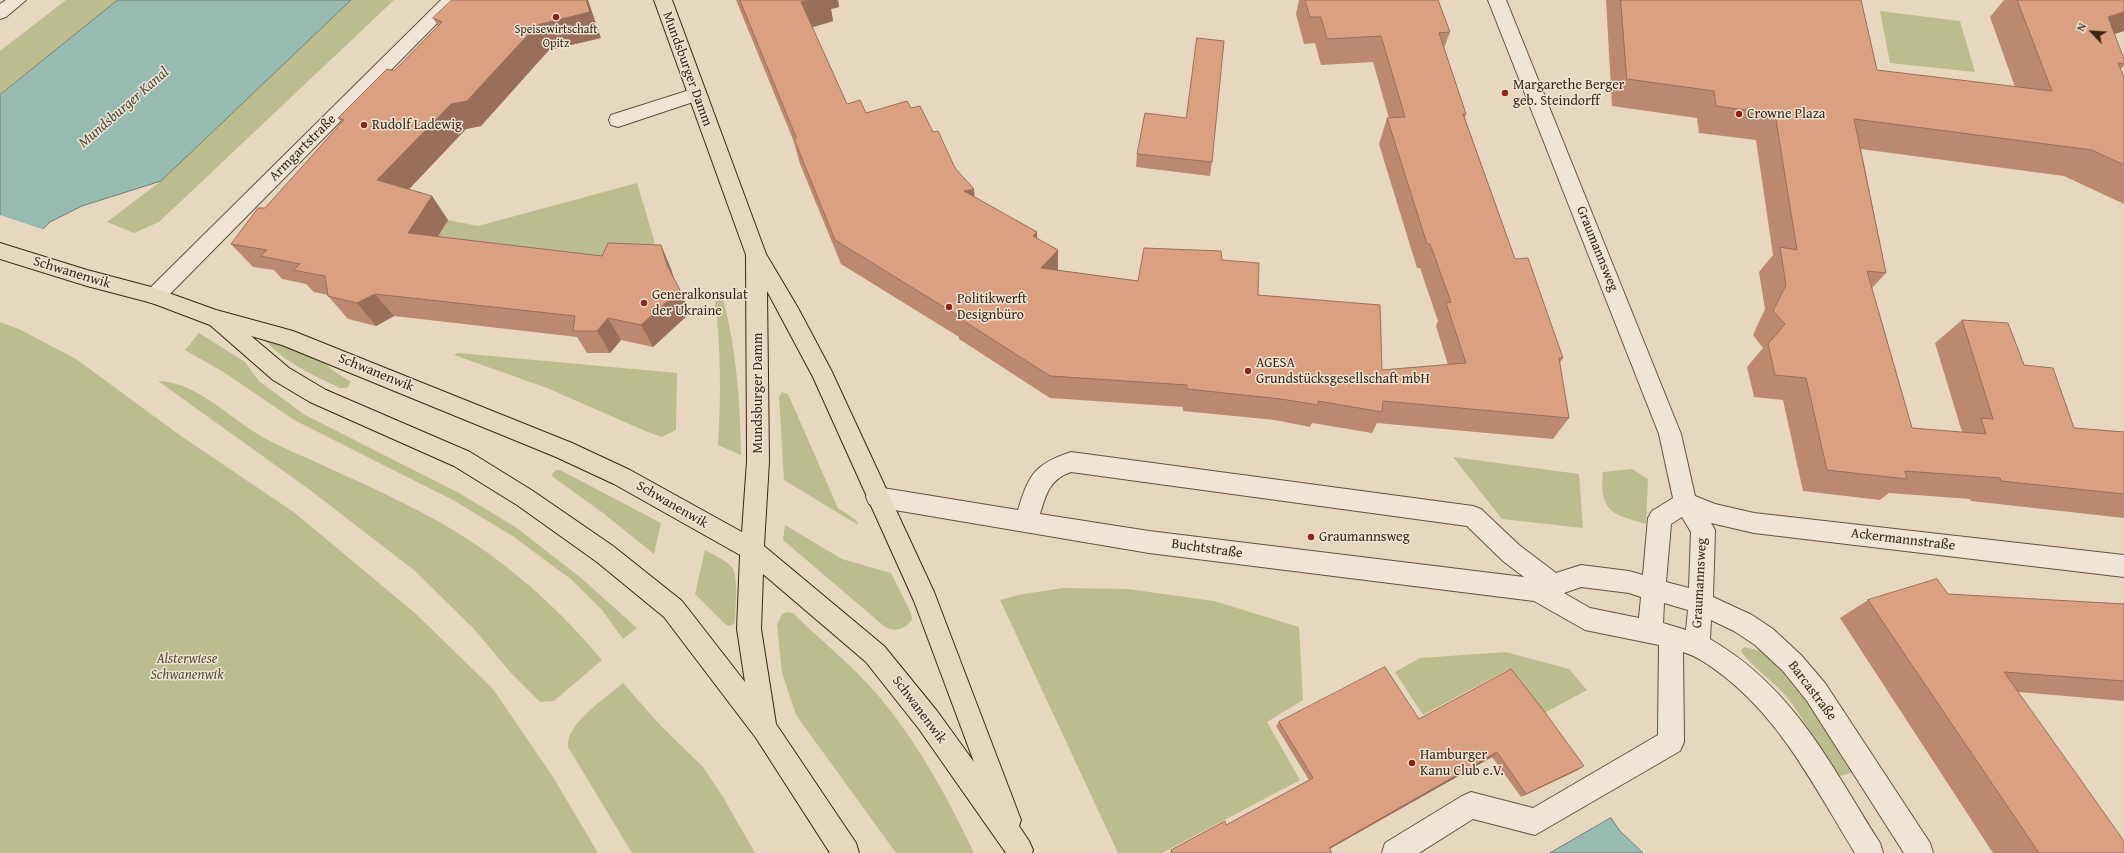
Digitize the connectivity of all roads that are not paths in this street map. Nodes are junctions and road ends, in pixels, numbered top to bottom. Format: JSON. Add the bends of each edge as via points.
{"nodes":[{"id":1,"x":17,"y":0,"type":"edge"},
{"id":2,"x":452,"y":0,"type":"edge"},
{"id":3,"x":1497,"y":0,"type":"edge"},
{"id":4,"x":667,"y":1,"type":"edge"},
{"id":5,"x":0,"y":13,"type":"edge"},
{"id":6,"x":696,"y":94,"type":"junction"},
{"id":7,"x":618,"y":120,"type":"dead end"},
{"id":8,"x":0,"y":251,"type":"edge"},
{"id":9,"x":756,"y":255,"type":"junction"},
{"id":10,"x":155,"y":296,"type":"junction"},
{"id":11,"x":213,"y":318,"type":"junction"},
{"id":12,"x":878,"y":497,"type":"junction"},
{"id":13,"x":1685,"y":503,"type":"junction"},
{"id":14,"x":1026,"y":521,"type":"junction"},
{"id":15,"x":752,"y":550,"type":"junction"},
{"id":16,"x":2124,"y":566,"type":"edge"},
{"id":17,"x":1546,"y":588,"type":"junction"},
{"id":18,"x":1653,"y":588,"type":"junction"},
{"id":19,"x":1701,"y":603,"type":"junction"},
{"id":20,"x":1660,"y":633,"type":"junction"},
{"id":21,"x":1697,"y":646,"type":"junction"},
{"id":22,"x":765,"y":729,"type":"junction"},
{"id":23,"x":1020,"y":852,"type":"edge"},
{"id":24,"x":846,"y":853,"type":"edge"},
{"id":25,"x":1395,"y":853,"type":"edge"},
{"id":26,"x":1870,"y":853,"type":"edge"},
{"id":27,"x":1920,"y":853,"type":"edge"}],
"edges":[{"from":1,"to":5,"type":"street"},
{"from":2,"to":10,"type":"street","name":"Armgartstraße"},
{"from":3,"to":13,"type":"street","name":"Graumannsweg","via":[[1670,434]]},
{"from":4,"to":6,"type":"main road","name":"Mundsburger Damm"},
{"from":6,"to":7,"type":"street"},
{"from":6,"to":9,"type":"main road","name":"Mundsburger Damm"},
{"from":8,"to":10,"type":"main road","name":"Schwanenwik"},
{"from":9,"to":12,"type":"main road","name":"Schwanenwik","via":[[791,314],[819,369]]},
{"from":9,"to":15,"type":"main road","name":"Mundsburger Damm","via":[[758,461]]},
{"from":10,"to":11,"type":"main road","name":"Schwanenwik"},
{"from":11,"to":15,"type":"main road","name":"Schwanenwik","via":[[286,337],[564,450],[622,477]]},
{"from":11,"to":22,"type":"main road","name":"Schwanenwik","via":[[281,374],[318,396],[462,459],[525,498],[605,554],[673,609]]},
{"from":12,"to":14,"type":"street","name":"Buchtstraße"},
{"from":12,"to":23,"type":"main road","name":"Schwanenwik","via":[[926,600]]},
{"from":13,"to":16,"type":"street","name":"Ackermannstraße","via":[[1715,514],[1754,523]]},
{"from":13,"to":18,"type":"street","via":[[1660,518]]},
{"from":13,"to":19,"type":"street","name":"Graumannsweg","via":[[1703,530]]},
{"from":14,"to":17,"type":"street","name":"Buchtstraße","via":[[1149,542],[1286,560]]},
{"from":14,"to":17,"type":"street","via":[[1038,484],[1044,474],[1057,466],[1071,462],[1473,516]]},
{"from":15,"to":22,"type":"main road","name":"Mundsburger Damm","via":[[749,629]]},
{"from":15,"to":23,"type":"main road","name":"Schwanenwik","via":[[875,654],[928,720]]},
{"from":17,"to":18,"type":"street","name":"Buchtstraße","via":[[1581,576]]},
{"from":17,"to":20,"type":"street","name":"Buchtstraße","via":[[1585,619]]},
{"from":18,"to":19,"type":"street","name":"Barcastraße"},
{"from":18,"to":20,"type":"street"},
{"from":19,"to":21,"type":"street","name":"Graumannsweg"},
{"from":19,"to":27,"type":"street","name":"Barcastraße","via":[[1743,623],[1764,637],[1792,663],[1816,692]]},
{"from":20,"to":21,"type":"street"},
{"from":20,"to":25,"type":"street","via":[[1671,742],[1535,822],[1472,804]]},
{"from":21,"to":26,"type":"street","via":[[1736,669],[1778,710],[1800,739]]},
{"from":22,"to":24,"type":"main road","name":"Schwanenwik"}]}
